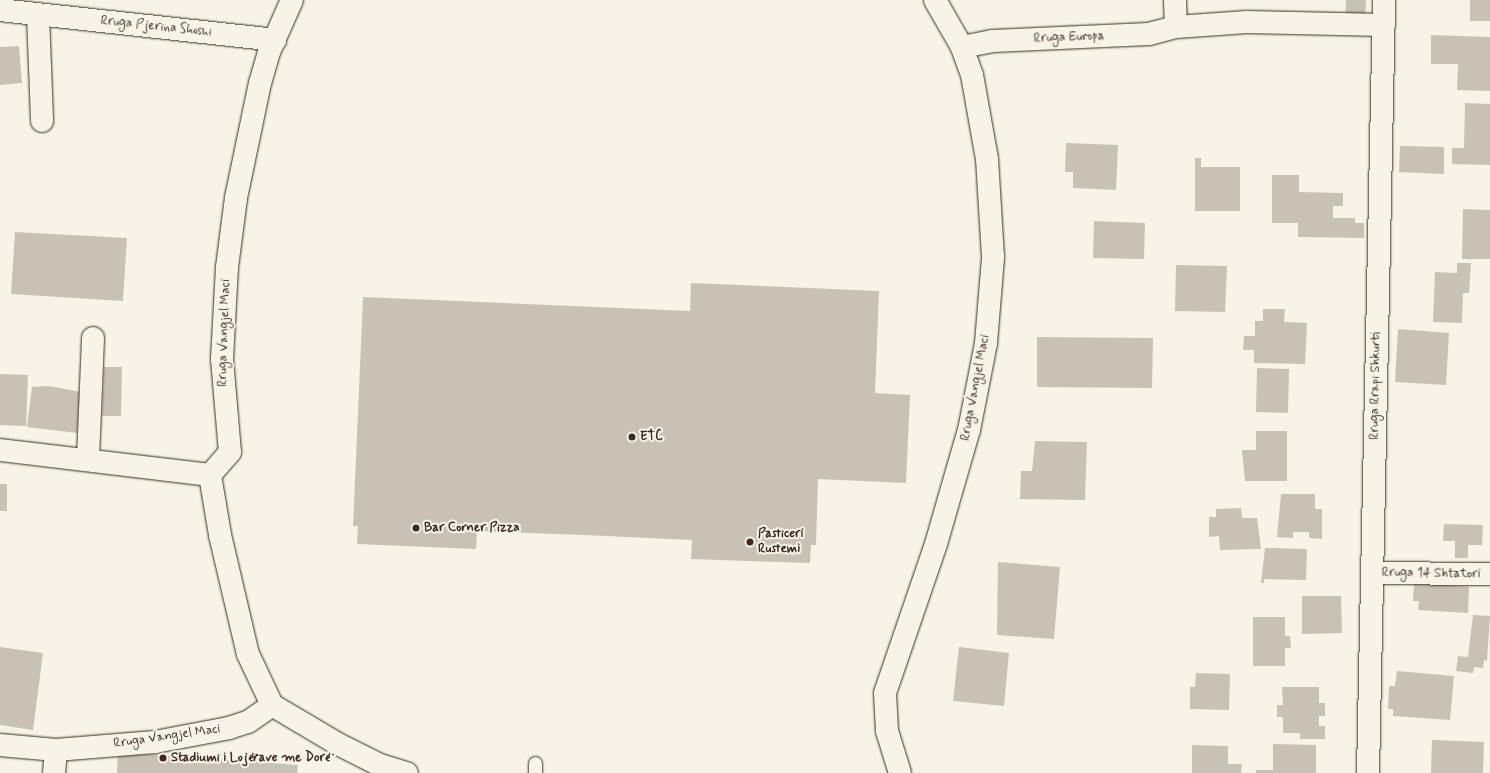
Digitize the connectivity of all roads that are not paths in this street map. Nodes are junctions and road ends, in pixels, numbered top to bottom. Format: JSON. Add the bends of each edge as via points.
{"nodes":[{"id":1,"x":292,"y":0,"type":"edge"},
{"id":2,"x":934,"y":0,"type":"edge"},
{"id":3,"x":1175,"y":0,"type":"edge"},
{"id":4,"x":1384,"y":0,"type":"edge"},
{"id":5,"x":0,"y":10,"type":"edge"},
{"id":6,"x":38,"y":15,"type":"junction"},
{"id":7,"x":1384,"y":25,"type":"junction"},
{"id":8,"x":1176,"y":27,"type":"junction"},
{"id":9,"x":275,"y":40,"type":"junction"},
{"id":10,"x":962,"y":47,"type":"junction"},
{"id":11,"x":42,"y":121,"type":"dead end"},
{"id":12,"x":93,"y":338,"type":"dead end"},
{"id":13,"x":0,"y":450,"type":"edge"},
{"id":14,"x":88,"y":458,"type":"junction"},
{"id":15,"x":210,"y":475,"type":"junction"},
{"id":16,"x":1372,"y":573,"type":"junction"},
{"id":17,"x":1490,"y":574,"type":"edge"},
{"id":18,"x":272,"y":705,"type":"junction"},
{"id":19,"x":0,"y":745,"type":"edge"},
{"id":20,"x":56,"y":750,"type":"junction"},
{"id":21,"x":54,"y":773,"type":"edge"},
{"id":22,"x":407,"y":773,"type":"edge"},
{"id":23,"x":900,"y":773,"type":"edge"},
{"id":24,"x":1368,"y":773,"type":"edge"}],
"edges":[{"from":1,"to":9,"type":"street","name":"Rruga Vangjel Maci"},
{"from":2,"to":10,"type":"street","name":"Rruga Vangjel Maci"},
{"from":3,"to":8,"type":"street"},
{"from":4,"to":7,"type":"street","name":"Rruga Rrapi Shkurti"},
{"from":5,"to":6,"type":"street","name":"Rruga Pjerina Shoshi"},
{"from":6,"to":9,"type":"street","name":"Rruga Pjerina Shoshi"},
{"from":6,"to":11,"type":"street"},
{"from":7,"to":8,"type":"street","name":"Rruga Europa","via":[[1247,22]]},
{"from":7,"to":16,"type":"street","name":"Rruga Rrapi Shkurti"},
{"from":8,"to":10,"type":"street","name":"Rruga Europa","via":[[1149,34],[993,41]]},
{"from":9,"to":15,"type":"street","name":"Rruga Vangjel Maci","via":[[256,100],[230,243],[222,375],[230,452]]},
{"from":10,"to":23,"type":"street","name":"Rruga Vangjel Maci","via":[[972,75],[987,158],[993,257],[987,335],[969,430],[941,528],[885,693],[887,731]]},
{"from":12,"to":14,"type":"street"},
{"from":13,"to":14,"type":"street"},
{"from":14,"to":15,"type":"street"},
{"from":15,"to":18,"type":"street","via":[[220,534],[248,654]]},
{"from":16,"to":17,"type":"street","name":"Rruga 14 Shtatori"},
{"from":16,"to":24,"type":"street","name":"Rruga Rrapi Shkurti"},
{"from":18,"to":20,"type":"street","name":"Rruga Vangjel Maci","via":[[248,722],[229,728],[155,742]]},
{"from":18,"to":22,"type":"street","via":[[338,744],[380,764]]},
{"from":19,"to":20,"type":"street","name":"Rruga Vangjel Maci"},
{"from":20,"to":21,"type":"street"}]}
